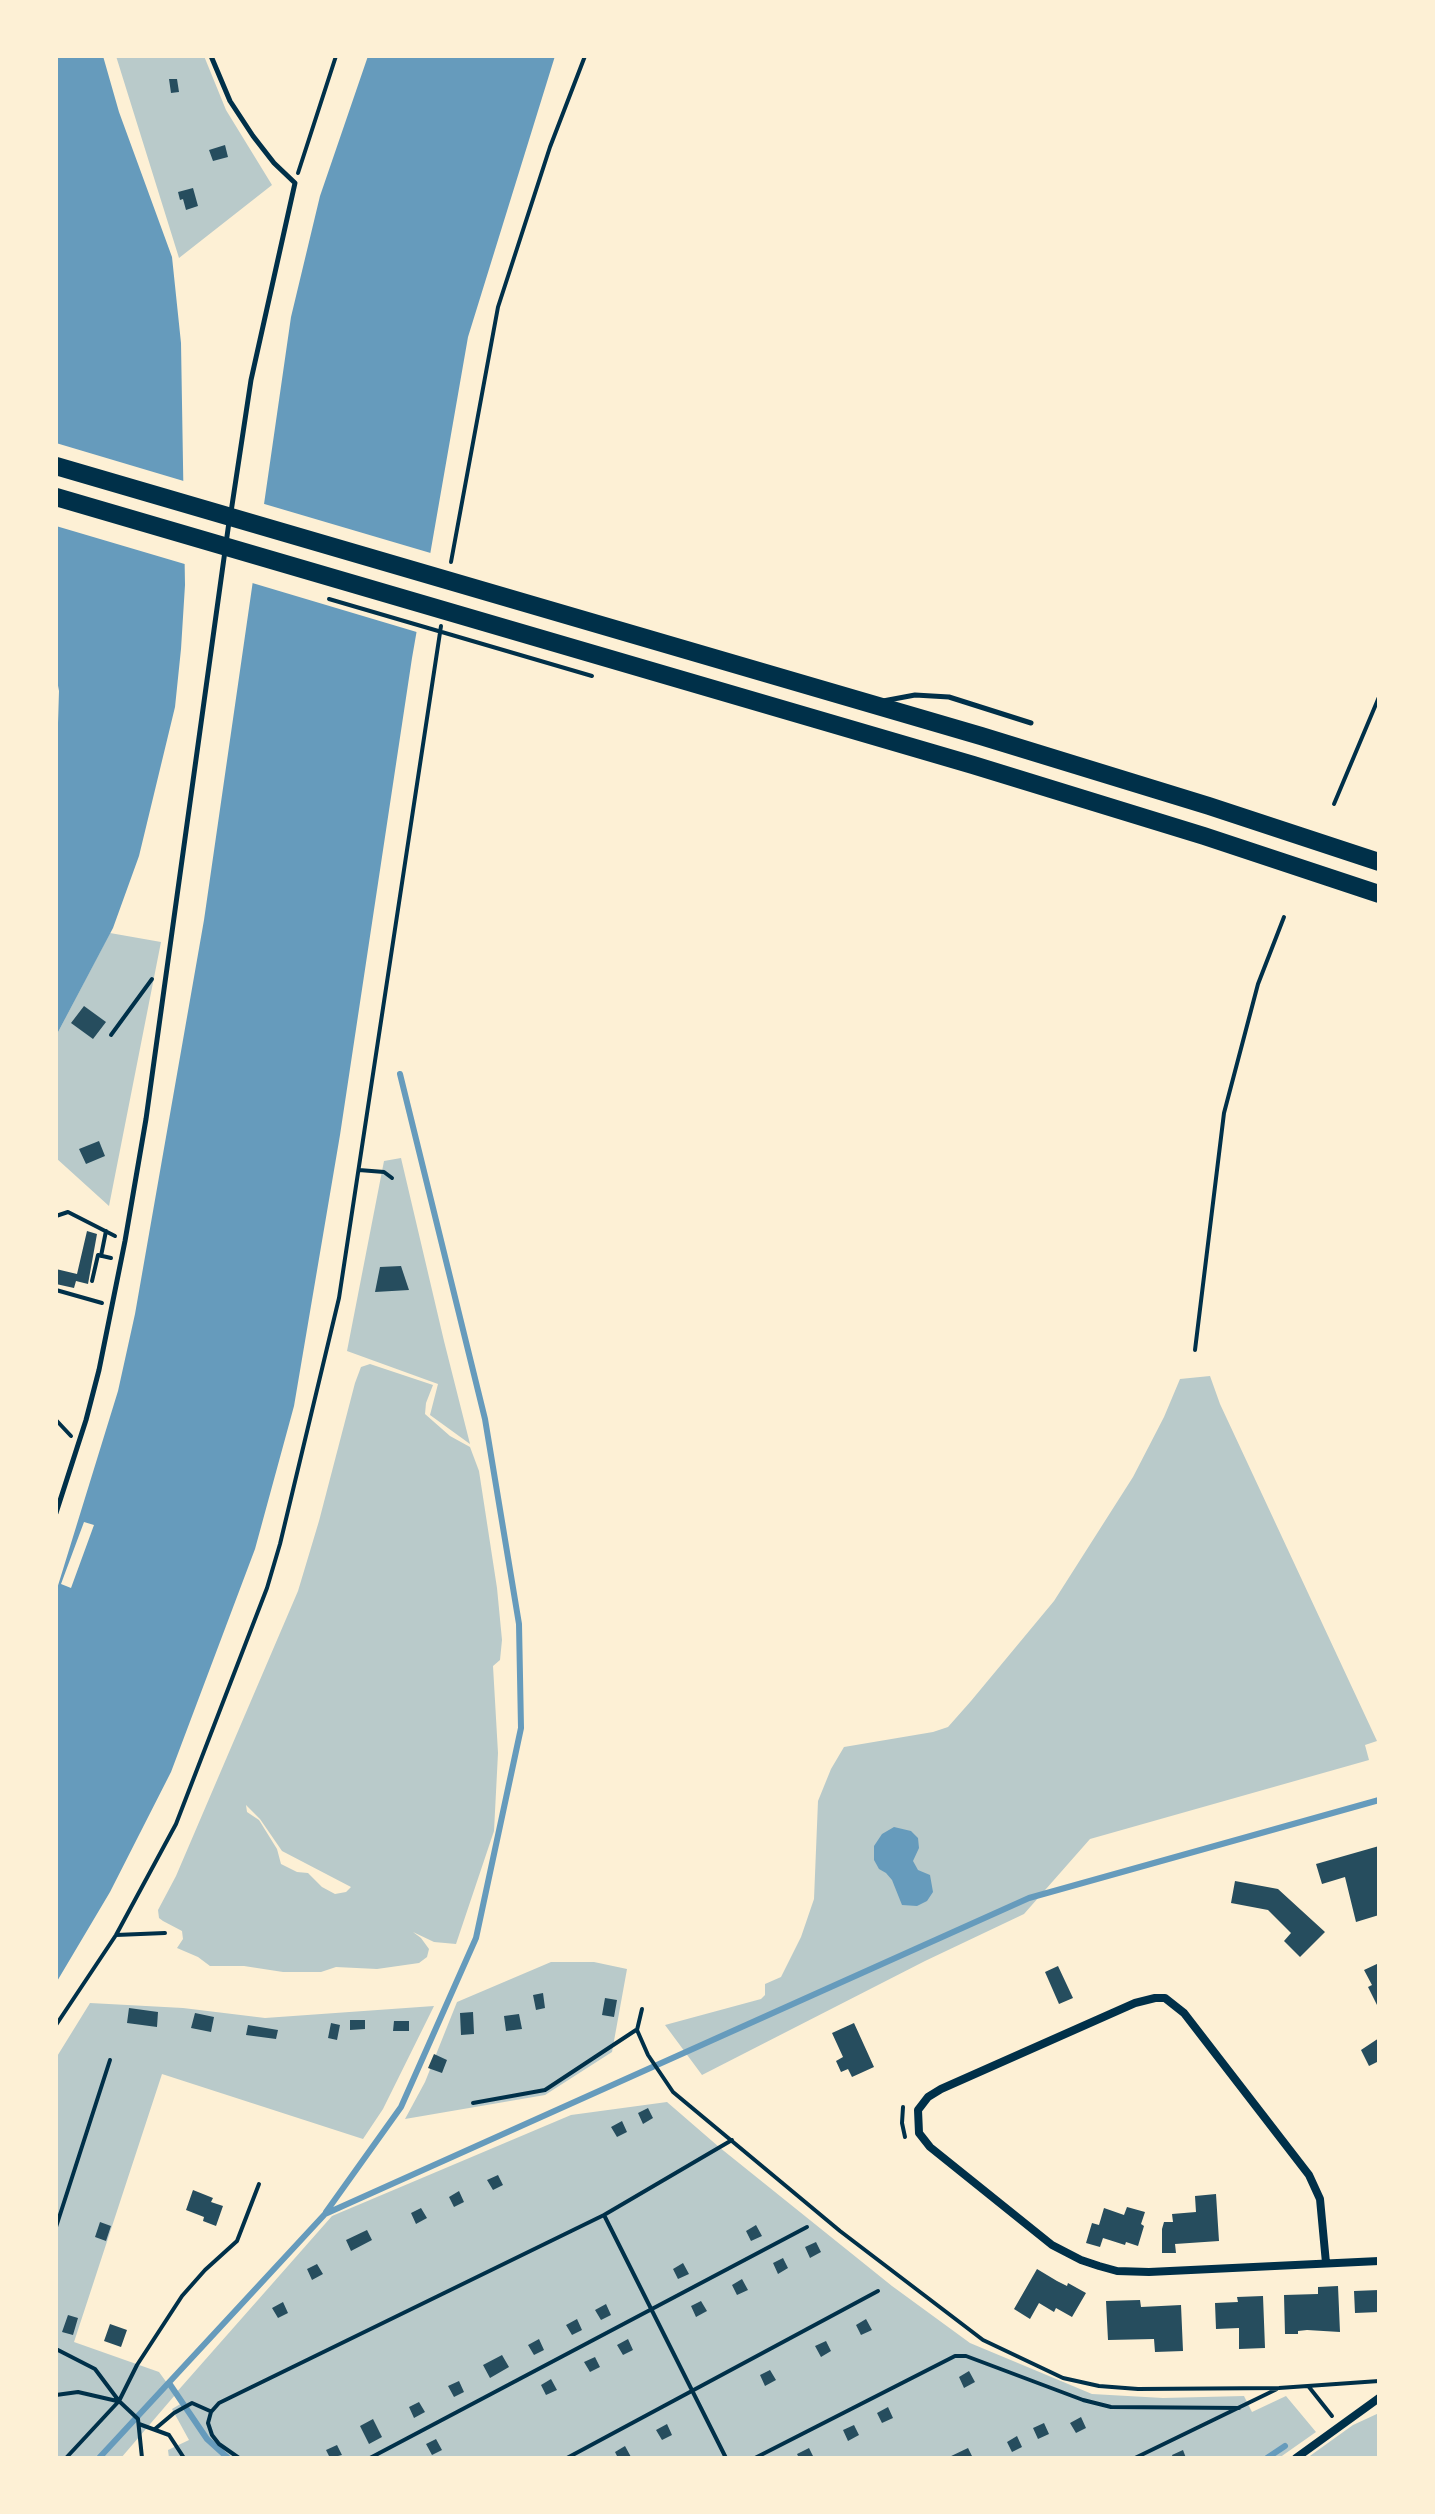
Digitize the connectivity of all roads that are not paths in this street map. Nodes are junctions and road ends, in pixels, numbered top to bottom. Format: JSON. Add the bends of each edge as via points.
{"nodes":[{"id":1,"x":211,"y":56,"type":"edge"},
{"id":2,"x":56,"y":466,"type":"edge"},
{"id":3,"x":56,"y":497,"type":"edge"},
{"id":4,"x":871,"y":704,"type":"junction"},
{"id":5,"x":1031,"y":723,"type":"dead end"},
{"id":6,"x":1379,"y":862,"type":"edge"},
{"id":7,"x":1379,"y":894,"type":"edge"},
{"id":8,"x":56,"y":1513,"type":"edge"},
{"id":9,"x":1379,"y":2261,"type":"edge"},
{"id":10,"x":1326,"y":2263,"type":"junction"},
{"id":11,"x":1379,"y":2398,"type":"edge"},
{"id":12,"x":1296,"y":2458,"type":"edge"}],
"edges":[{"from":1,"to":8,"type":"lane","via":[[230,101],[253,136],[295,183],[240,446],[125,1241],[99,1370]]},
{"from":2,"to":4,"type":"main road"},
{"from":3,"to":7,"type":"main road","via":[[973,765]]},
{"from":4,"to":5,"type":"lane","via":[[915,695],[949,697]]},
{"from":4,"to":6,"type":"main road"},
{"from":9,"to":10,"type":"street"},
{"from":10,"to":10,"type":"street","via":[[1149,2272],[1117,2271],[1081,2260],[1039,2235],[930,2147],[919,2133],[918,2110],[941,2089],[1135,2003],[1165,1998],[1184,2013],[1309,2175],[1320,2199]]},
{"from":11,"to":12,"type":"street"}]}
